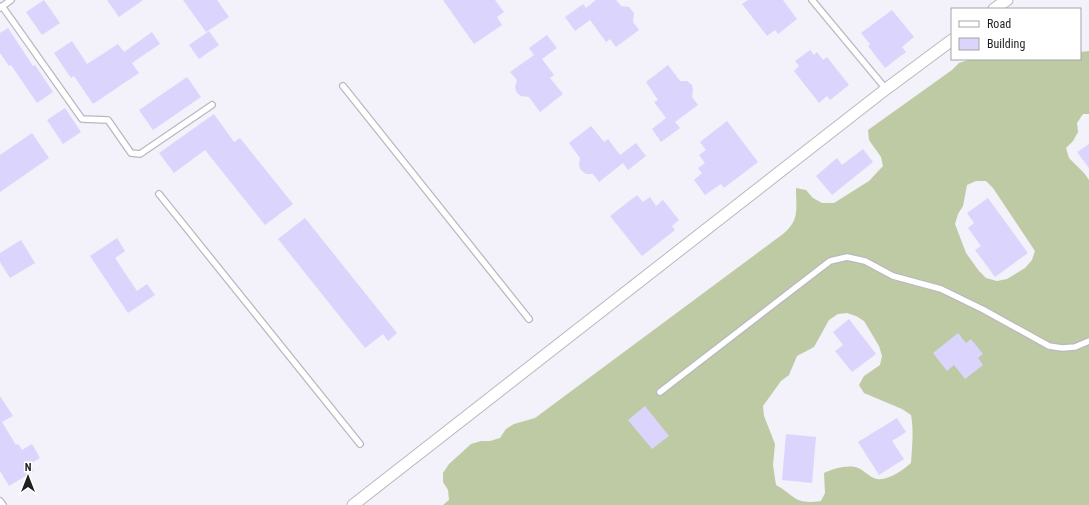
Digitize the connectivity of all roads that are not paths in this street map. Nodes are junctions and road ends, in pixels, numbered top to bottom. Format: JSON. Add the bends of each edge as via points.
{"nodes":[{"id":1,"x":11,"y":0,"type":"edge"},
{"id":2,"x":812,"y":0,"type":"edge"},
{"id":3,"x":1007,"y":0,"type":"edge"},
{"id":4,"x":1,"y":7,"type":"edge"},
{"id":5,"x":995,"y":8,"type":"edge"},
{"id":6,"x":951,"y":41,"type":"edge"},
{"id":7,"x":343,"y":86,"type":"dead end"},
{"id":8,"x":886,"y":89,"type":"junction"},
{"id":9,"x":212,"y":105,"type":"dead end"},
{"id":10,"x":159,"y":194,"type":"dead end"},
{"id":11,"x":529,"y":319,"type":"dead end"},
{"id":12,"x":1089,"y":341,"type":"edge"},
{"id":13,"x":660,"y":392,"type":"dead end"},
{"id":14,"x":360,"y":444,"type":"dead end"},
{"id":15,"x":0,"y":501,"type":"edge"},
{"id":16,"x":3,"y":505,"type":"edge"},
{"id":17,"x":353,"y":505,"type":"edge"}],
"edges":[{"from":1,"to":4,"type":"lane"},
{"from":2,"to":8,"type":"lane"},
{"from":3,"to":5,"type":"street"},
{"from":4,"to":9,"type":"lane","via":[[82,119],[108,120],[132,153],[140,154]]},
{"from":6,"to":8,"type":"street"},
{"from":7,"to":11,"type":"lane"},
{"from":8,"to":17,"type":"street"},
{"from":10,"to":14,"type":"lane"},
{"from":12,"to":13,"type":"lane","via":[[1075,347],[1049,346],[941,289],[893,276],[865,261],[847,257],[830,261]]},
{"from":15,"to":16,"type":"lane"}]}
